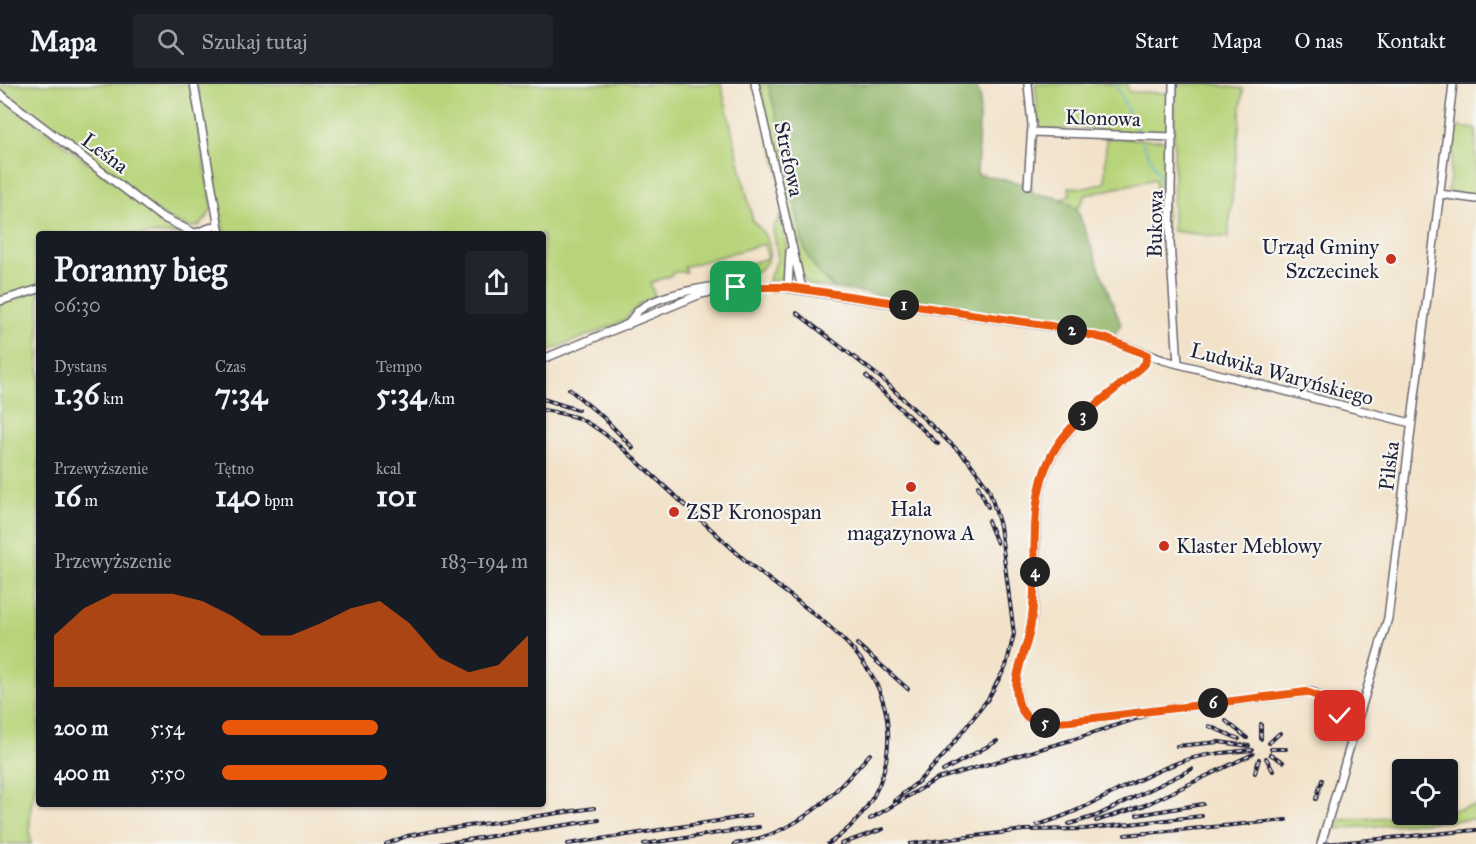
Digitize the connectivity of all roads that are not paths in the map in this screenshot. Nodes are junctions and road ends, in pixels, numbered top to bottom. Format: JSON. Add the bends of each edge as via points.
{"nodes":[{"id":1,"x":194,"y":84,"type":"edge"},
{"id":2,"x":755,"y":84,"type":"edge"},
{"id":3,"x":1028,"y":84,"type":"edge"},
{"id":4,"x":1173,"y":84,"type":"edge"},
{"id":5,"x":1453,"y":84,"type":"edge"},
{"id":6,"x":0,"y":94,"type":"edge"},
{"id":7,"x":1032,"y":132,"type":"junction"},
{"id":8,"x":1173,"y":137,"type":"junction"},
{"id":9,"x":1028,"y":185,"type":"dead end"},
{"id":10,"x":1440,"y":194,"type":"junction"},
{"id":11,"x":1476,"y":199,"type":"edge"},
{"id":12,"x":218,"y":225,"type":"junction"},
{"id":13,"x":188,"y":231,"type":"edge"},
{"id":14,"x":201,"y":231,"type":"edge"},
{"id":15,"x":219,"y":231,"type":"edge"},
{"id":16,"x":790,"y":242,"type":"junction"},
{"id":17,"x":732,"y":287,"type":"junction"},
{"id":18,"x":788,"y":287,"type":"junction"},
{"id":19,"x":802,"y":289,"type":"junction"},
{"id":20,"x":36,"y":290,"type":"edge"},
{"id":21,"x":0,"y":302,"type":"edge"},
{"id":22,"x":627,"y":325,"type":"junction"},
{"id":23,"x":1147,"y":355,"type":"junction"},
{"id":24,"x":546,"y":358,"type":"edge"},
{"id":25,"x":1178,"y":364,"type":"junction"},
{"id":26,"x":1411,"y":423,"type":"junction"},
{"id":27,"x":1356,"y":729,"type":"junction"},
{"id":28,"x":1322,"y":844,"type":"edge"}],
"edges":[{"from":1,"to":12,"type":"street"},
{"from":2,"to":16,"type":"street","name":"Strefowa"},
{"from":3,"to":7,"type":"street"},
{"from":4,"to":8,"type":"street","name":"Bukowa"},
{"from":5,"to":10,"type":"street","name":"Pilska"},
{"from":6,"to":13,"type":"street","name":"Leśna","via":[[160,216]]},
{"from":7,"to":8,"type":"street","name":"Klonowa"},
{"from":7,"to":9,"type":"street"},
{"from":8,"to":25,"type":"street","name":"Bukowa","via":[[1170,242]]},
{"from":10,"to":11,"type":"street"},
{"from":10,"to":26,"type":"street","name":"Pilska"},
{"from":12,"to":14,"type":"street","name":"Leśna"},
{"from":12,"to":15,"type":"street"},
{"from":16,"to":18,"type":"street","name":"Strefowa"},
{"from":16,"to":19,"type":"street","name":"Strefowa"},
{"from":17,"to":18,"type":"street","name":"Ludwika Waryńskiego"},
{"from":17,"to":22,"type":"street","name":"Ludwika Waryńskiego","via":[[682,300]]},
{"from":17,"to":22,"type":"street","via":[[688,290],[639,310]]},
{"from":18,"to":19,"type":"street","name":"Ludwika Waryńskiego"},
{"from":19,"to":23,"type":"street","name":"Ludwika Waryńskiego","via":[[1073,330]]},
{"from":20,"to":21,"type":"street"},
{"from":22,"to":24,"type":"street","name":"Ludwika Waryńskiego"},
{"from":23,"to":25,"type":"street","name":"Ludwika Waryńskiego"},
{"from":23,"to":27,"type":"street","via":[[1145,364],[1068,431],[1046,468],[1039,499],[1032,617],[1016,684],[1022,710],[1031,720],[1049,723],[1312,692],[1324,698]]},
{"from":25,"to":26,"type":"street","name":"Ludwika Waryńskiego"},
{"from":26,"to":27,"type":"street","name":"Pilska","via":[[1388,618]]},
{"from":27,"to":28,"type":"street","name":"Pilska"}]}
